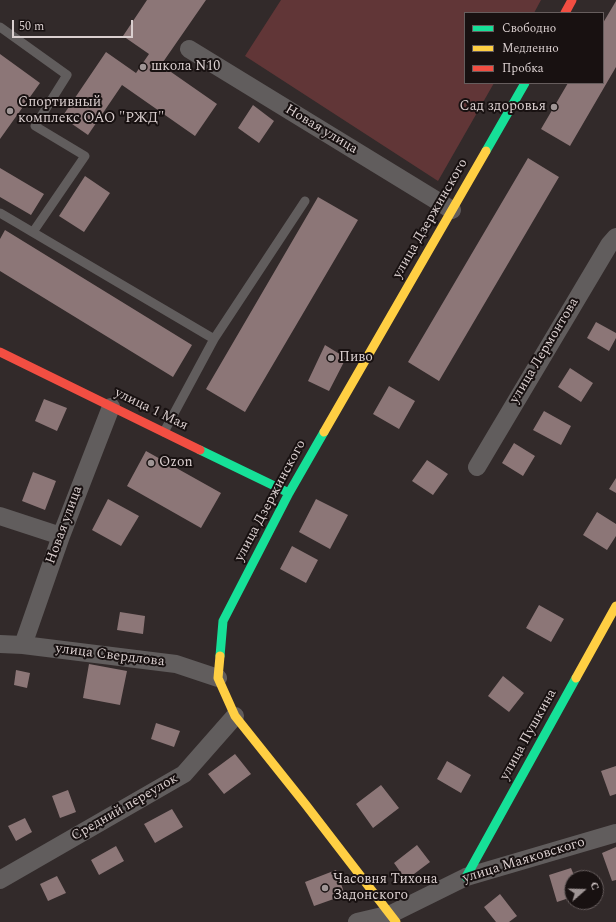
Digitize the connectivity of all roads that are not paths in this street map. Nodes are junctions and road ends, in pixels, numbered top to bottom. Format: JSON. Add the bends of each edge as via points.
{"nodes":[{"id":1,"x":572,"y":0,"type":"edge"},
{"id":2,"x":566,"y":12,"type":"edge"},
{"id":3,"x":0,"y":27,"type":"edge"},
{"id":4,"x":189,"y":49,"type":"dead end"},
{"id":5,"x":524,"y":84,"type":"edge"},
{"id":6,"x":305,"y":201,"type":"dead end"},
{"id":7,"x":452,"y":210,"type":"junction"},
{"id":8,"x":0,"y":213,"type":"edge"},
{"id":9,"x":33,"y":232,"type":"junction"},
{"id":10,"x":616,"y":237,"type":"edge"},
{"id":11,"x":214,"y":339,"type":"junction"},
{"id":12,"x":0,"y":352,"type":"edge"},
{"id":13,"x":111,"y":406,"type":"junction"},
{"id":14,"x":164,"y":432,"type":"junction"},
{"id":15,"x":477,"y":466,"type":"dead end"},
{"id":16,"x":290,"y":493,"type":"junction"},
{"id":17,"x":0,"y":516,"type":"edge"},
{"id":18,"x":61,"y":536,"type":"junction"},
{"id":19,"x":616,"y":606,"type":"edge"},
{"id":20,"x":0,"y":644,"type":"edge"},
{"id":21,"x":23,"y":645,"type":"junction"},
{"id":22,"x":218,"y":678,"type":"junction"},
{"id":23,"x":235,"y":716,"type":"junction"},
{"id":24,"x":616,"y":833,"type":"edge"},
{"id":25,"x":466,"y":877,"type":"junction"},
{"id":26,"x":0,"y":880,"type":"edge"},
{"id":27,"x":393,"y":918,"type":"edge"},
{"id":28,"x":357,"y":922,"type":"edge"}],
"edges":[{"from":1,"to":2,"type":"main road"},
{"from":3,"to":9,"type":"lane","via":[[67,75],[34,126],[85,156]]},
{"from":4,"to":7,"type":"street","name":"Новая улица"},
{"from":5,"to":7,"type":"main road","name":"улица Дзержинского"},
{"from":6,"to":11,"type":"lane"},
{"from":7,"to":16,"type":"main road","name":"улица Дзержинского"},
{"from":8,"to":9,"type":"lane"},
{"from":9,"to":11,"type":"lane"},
{"from":10,"to":15,"type":"street","name":"улица Лермонтова"},
{"from":11,"to":14,"type":"lane"},
{"from":12,"to":13,"type":"main road","name":"улица 1 Мая"},
{"from":13,"to":14,"type":"main road","name":"улица 1 Мая"},
{"from":13,"to":18,"type":"street","name":"Новая улица"},
{"from":14,"to":16,"type":"main road","name":"улица 1 Мая"},
{"from":16,"to":22,"type":"main road","name":"улица Дзержинского","via":[[224,621]]},
{"from":17,"to":18,"type":"street"},
{"from":18,"to":21,"type":"street","name":"Новая улица"},
{"from":19,"to":25,"type":"main road","name":"улица Пушкина"},
{"from":20,"to":21,"type":"street","name":"улица Свердлова"},
{"from":21,"to":22,"type":"street","name":"улица Свердлова","via":[[176,664]]},
{"from":22,"to":23,"type":"main road"},
{"from":23,"to":26,"type":"street","name":"Средний переулок","via":[[184,774]]},
{"from":23,"to":27,"type":"main road"},
{"from":24,"to":25,"type":"street","name":"улица Маяковского"},
{"from":25,"to":27,"type":"street","name":"улица Маяковского"},
{"from":27,"to":28,"type":"street","name":"улица Маяковского"}]}
